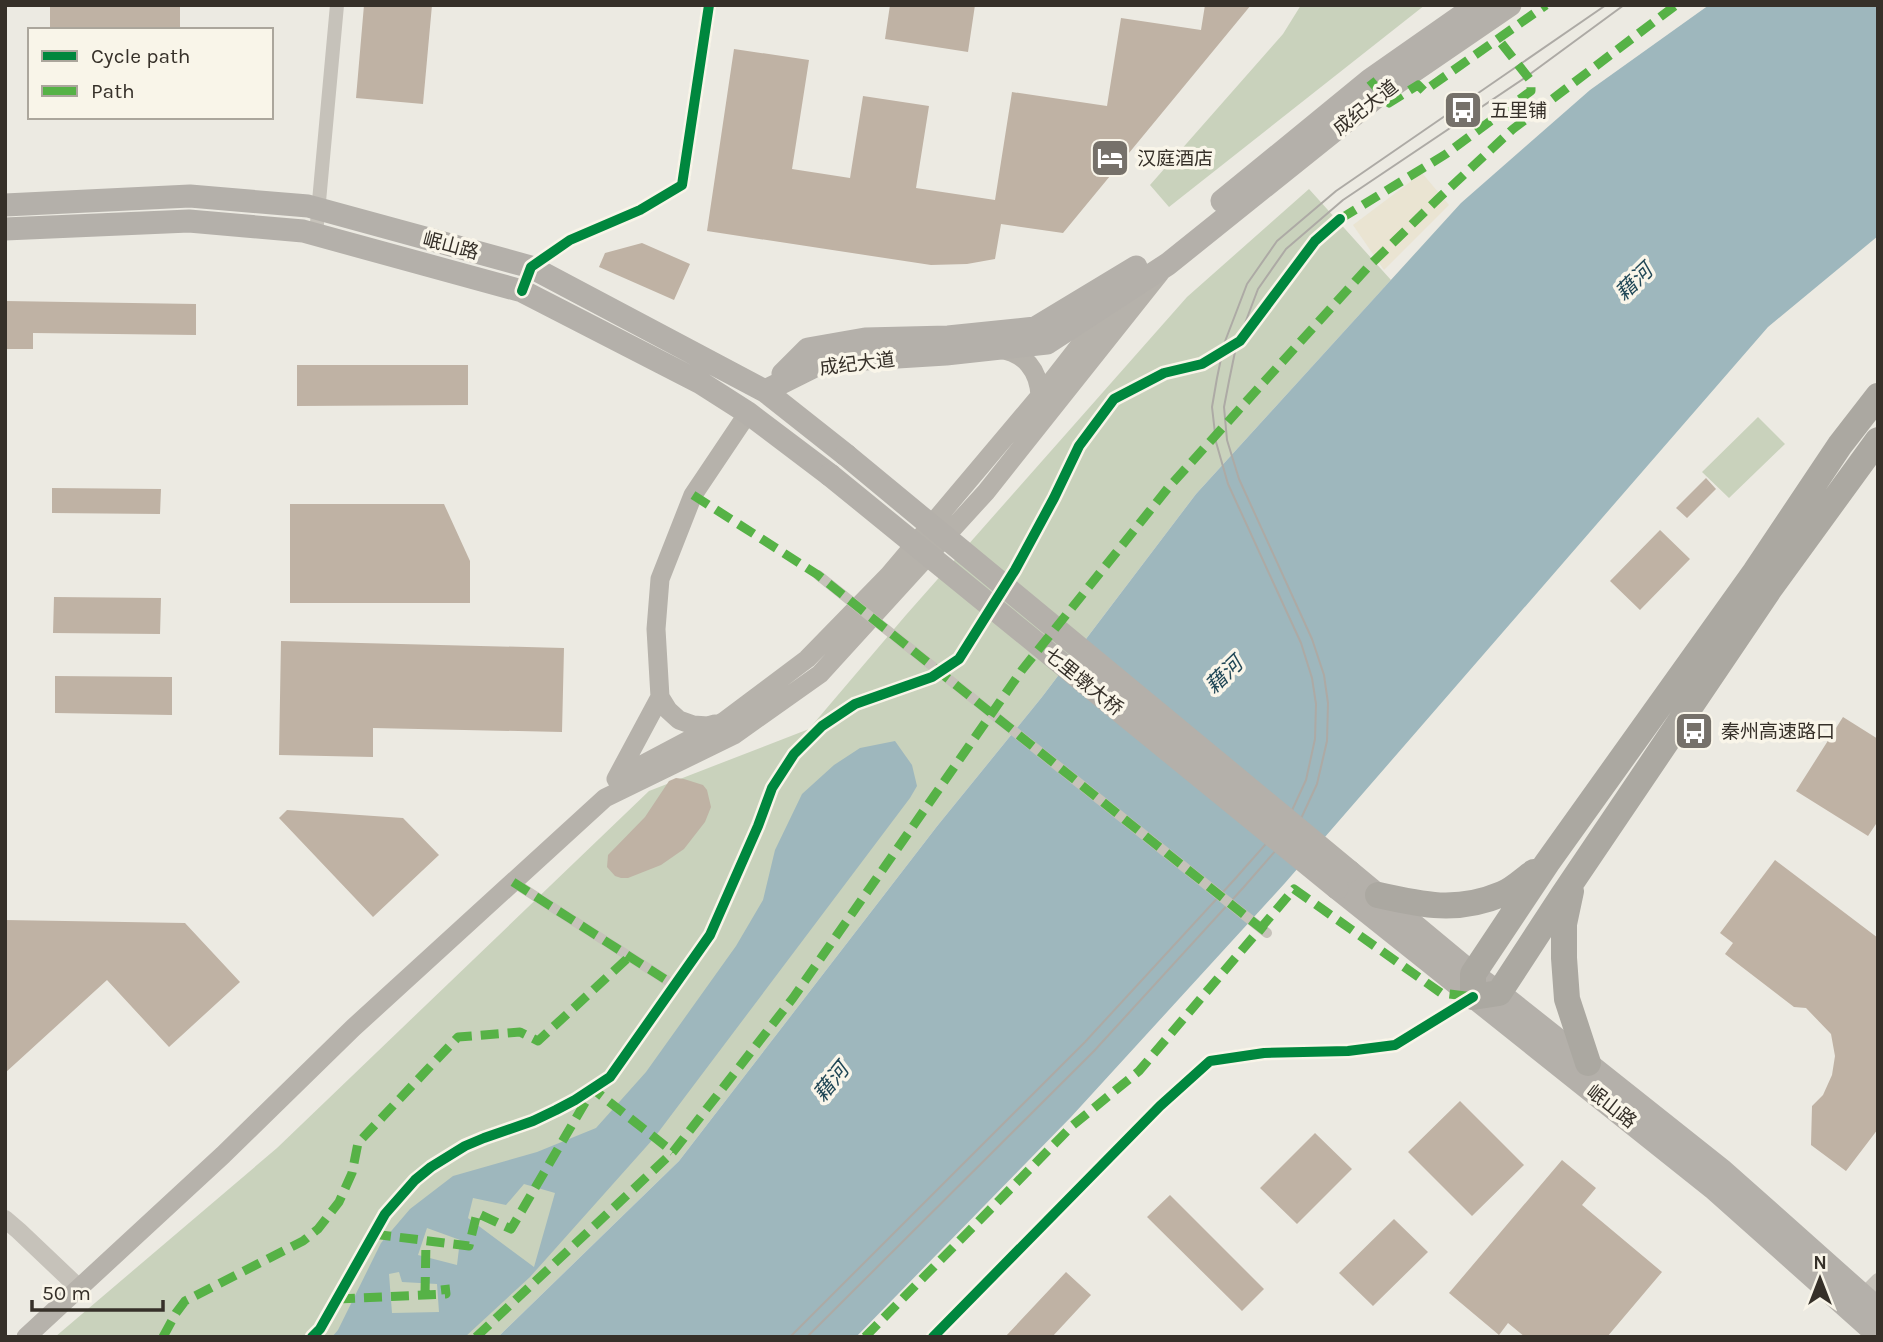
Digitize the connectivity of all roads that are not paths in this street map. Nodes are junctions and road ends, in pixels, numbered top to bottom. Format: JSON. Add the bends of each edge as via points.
{"nodes":[{"id":1,"x":337,"y":5,"type":"edge"},
{"id":2,"x":709,"y":5,"type":"edge"},
{"id":3,"x":1477,"y":5,"type":"edge"},
{"id":4,"x":1510,"y":5,"type":"edge"},
{"id":5,"x":5,"y":205,"type":"edge"},
{"id":6,"x":318,"y":209,"type":"junction"},
{"id":7,"x":5,"y":229,"type":"edge"},
{"id":8,"x":316,"y":234,"type":"junction"},
{"id":9,"x":1157,"y":262,"type":"junction"},
{"id":10,"x":531,"y":267,"type":"junction"},
{"id":11,"x":522,"y":291,"type":"junction"},
{"id":12,"x":1118,"y":296,"type":"junction"},
{"id":13,"x":994,"y":349,"type":"junction"},
{"id":14,"x":765,"y":391,"type":"junction"},
{"id":15,"x":1040,"y":396,"type":"junction"},
{"id":16,"x":1878,"y":396,"type":"edge"},
{"id":17,"x":748,"y":413,"type":"junction"},
{"id":18,"x":1878,"y":440,"type":"edge"},
{"id":19,"x":846,"y":455,"type":"joint"},
{"id":20,"x":830,"y":475,"type":"joint"},
{"id":21,"x":818,"y":575,"type":"dead end"},
{"id":22,"x":660,"y":697,"type":"junction"},
{"id":23,"x":723,"y":722,"type":"junction"},
{"id":24,"x":617,"y":778,"type":"junction"},
{"id":25,"x":605,"y":798,"type":"junction"},
{"id":26,"x":1546,"y":863,"type":"junction"},
{"id":27,"x":1343,"y":879,"type":"junction"},
{"id":28,"x":1574,"y":880,"type":"junction"},
{"id":29,"x":513,"y":882,"type":"junction"},
{"id":30,"x":1377,"y":895,"type":"junction"},
{"id":31,"x":1267,"y":933,"type":"dead end"},
{"id":32,"x":674,"y":985,"type":"dead end"},
{"id":33,"x":1473,"y":986,"type":"junction"},
{"id":34,"x":1499,"y":993,"type":"junction"},
{"id":35,"x":1588,"y":1063,"type":"junction"},
{"id":36,"x":5,"y":1219,"type":"edge"},
{"id":37,"x":79,"y":1288,"type":"junction"},
{"id":38,"x":1873,"y":1295,"type":"edge"},
{"id":39,"x":1878,"y":1335,"type":"edge"},
{"id":40,"x":26,"y":1337,"type":"edge"},
{"id":41,"x":933,"y":1337,"type":"edge"}],
"edges":[{"from":1,"to":6,"type":"street"},
{"from":2,"to":10,"type":"street","via":[[682,185],[640,210],[570,240]]},
{"from":3,"to":9,"type":"main road","name":"成纪大道","via":[[1370,80],[1160,252]]},
{"from":4,"to":9,"type":"main road","name":"成纪大道","via":[[1380,94]]},
{"from":5,"to":6,"type":"main road","name":"岷山路","via":[[190,195]]},
{"from":6,"to":8,"type":"street"},
{"from":6,"to":10,"type":"main road","name":"岷山路"},
{"from":7,"to":8,"type":"main road","name":"岷山路","via":[[189,221]]},
{"from":8,"to":11,"type":"main road","name":"岷山路"},
{"from":9,"to":12,"type":"main road","name":"成纪大道"},
{"from":9,"to":14,"type":"main road","name":"成纪大道","via":[[1035,328],[948,338],[865,339],[808,349]]},
{"from":9,"to":25,"type":"main road","via":[[986,492],[820,674],[734,735]]},
{"from":10,"to":11,"type":"street"},
{"from":10,"to":14,"type":"main road","name":"岷山路"},
{"from":11,"to":17,"type":"main road","name":"岷山路","via":[[701,383]]},
{"from":12,"to":13,"type":"main road","name":"成纪大道","via":[[1047,343]]},
{"from":12,"to":15,"type":"main road"},
{"from":13,"to":14,"type":"main road","name":"成纪大道","via":[[815,366]]},
{"from":13,"to":15,"type":"main road","via":[[1018,354],[1028,362]]},
{"from":14,"to":19,"type":"main road","name":"岷山路"},
{"from":15,"to":23,"type":"main road","via":[[862,603],[807,659]]},
{"from":16,"to":26,"type":"highway"},
{"from":17,"to":20,"type":"main road","name":"岷山路"},
{"from":17,"to":22,"type":"main road","via":[[693,495],[660,579],[656,629]]},
{"from":18,"to":28,"type":"highway","via":[[1771,587]]},
{"from":19,"to":27,"type":"main road","name":"七里墩大桥","bridge":true},
{"from":20,"to":27,"type":"main road","name":"七里墩大桥","bridge":true},
{"from":21,"to":31,"type":"street","bridge":true},
{"from":22,"to":23,"type":"main road","via":[[668,710],[693,725]]},
{"from":22,"to":24,"type":"main road"},
{"from":23,"to":24,"type":"main road"},
{"from":24,"to":25,"type":"main road"},
{"from":25,"to":29,"type":"main road"},
{"from":26,"to":30,"type":"highway","via":[[1504,894],[1467,905],[1423,905]]},
{"from":26,"to":33,"type":"highway"},
{"from":27,"to":30,"type":"main road","name":"岷山路"},
{"from":27,"to":33,"type":"main road","name":"岷山路"},
{"from":28,"to":34,"type":"highway"},
{"from":28,"to":35,"type":"highway","via":[[1564,924],[1567,999]]},
{"from":29,"to":32,"type":"street"},
{"from":29,"to":37,"type":"main road"},
{"from":30,"to":33,"type":"main road","name":"岷山路"},
{"from":33,"to":34,"type":"highway"},
{"from":33,"to":39,"type":"main road","name":"岷山路","via":[[1713,1188]]},
{"from":33,"to":41,"type":"street","via":[[1395,1045],[1210,1060]]},
{"from":34,"to":35,"type":"main road","name":"岷山路"},
{"from":35,"to":38,"type":"main road","name":"岷山路"},
{"from":36,"to":37,"type":"street"},
{"from":37,"to":40,"type":"main road"}]}
